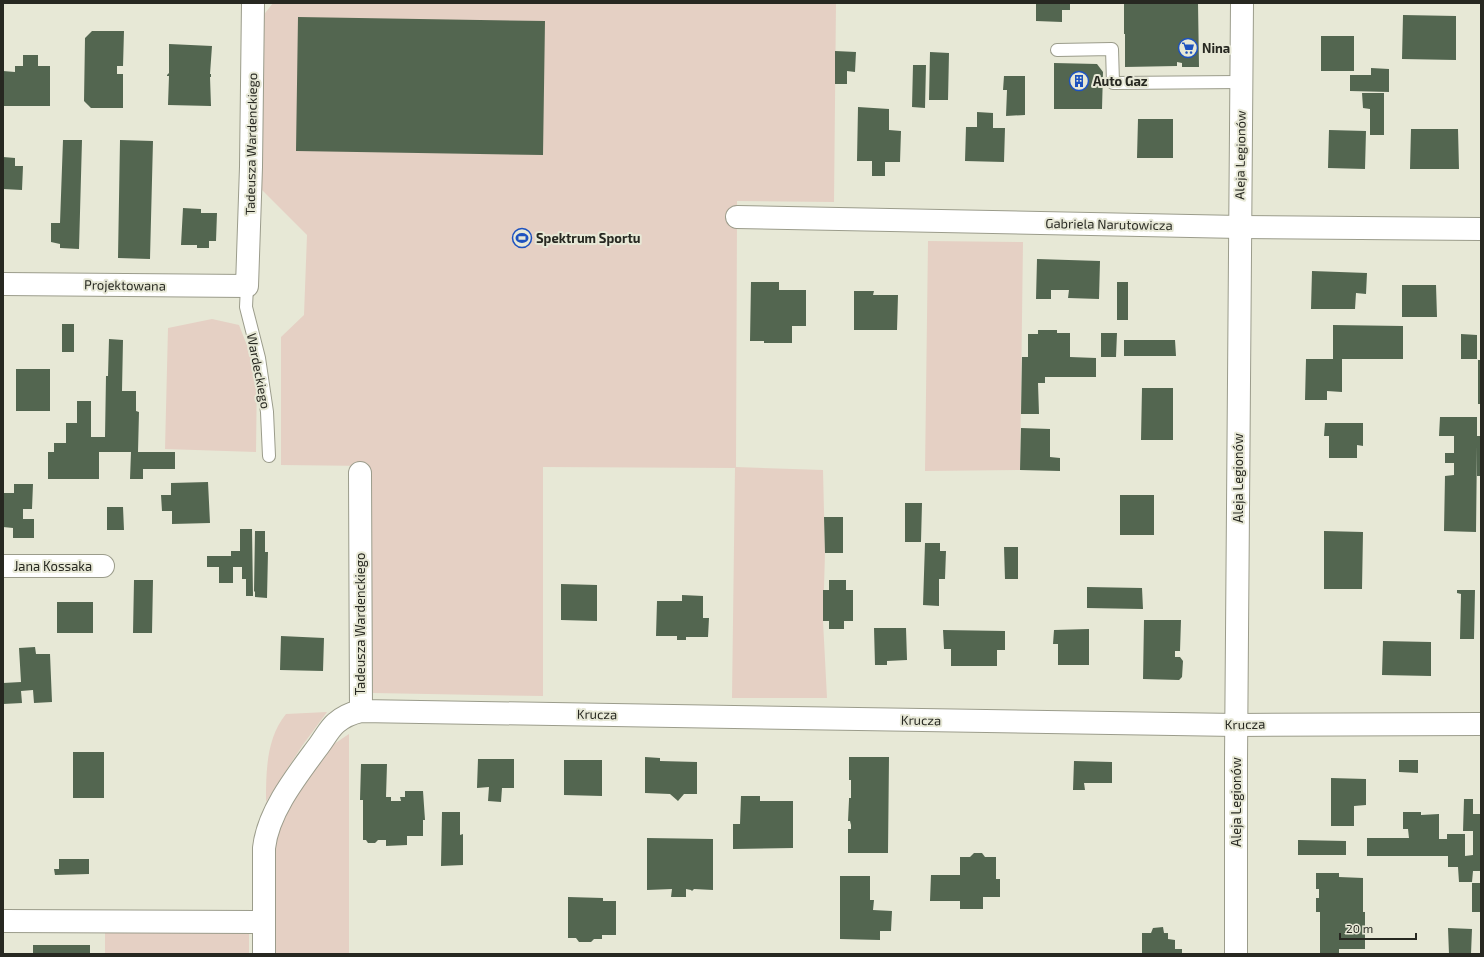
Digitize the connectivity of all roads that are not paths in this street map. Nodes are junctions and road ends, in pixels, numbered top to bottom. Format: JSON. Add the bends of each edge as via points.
{"nodes":[{"id":1,"x":253,"y":3,"type":"edge"},
{"id":2,"x":1242,"y":3,"type":"edge"},
{"id":3,"x":1057,"y":50,"type":"dead end"},
{"id":4,"x":1241,"y":82,"type":"junction"},
{"id":5,"x":737,"y":217,"type":"dead end"},
{"id":6,"x":1240,"y":227,"type":"junction"},
{"id":7,"x":1481,"y":229,"type":"edge"},
{"id":8,"x":3,"y":284,"type":"edge"},
{"id":9,"x":247,"y":286,"type":"junction"},
{"id":10,"x":269,"y":456,"type":"dead end"},
{"id":11,"x":360,"y":473,"type":"dead end"},
{"id":12,"x":3,"y":566,"type":"edge"},
{"id":13,"x":103,"y":566,"type":"dead end"},
{"id":14,"x":361,"y":711,"type":"junction"},
{"id":15,"x":1481,"y":724,"type":"edge"},
{"id":16,"x":1236,"y":725,"type":"junction"},
{"id":17,"x":3,"y":921,"type":"edge"},
{"id":18,"x":264,"y":922,"type":"junction"},
{"id":19,"x":264,"y":954,"type":"edge"},
{"id":20,"x":1236,"y":954,"type":"edge"}],
"edges":[{"from":1,"to":9,"type":"street","name":"Tadeusza Wardenckiego"},
{"from":2,"to":4,"type":"street","name":"Aleja Legionów"},
{"from":3,"to":4,"type":"lane","via":[[1112,49],[1113,83]]},
{"from":4,"to":6,"type":"street","name":"Aleja Legionów"},
{"from":5,"to":6,"type":"street","name":"Gabriela Narutowicza"},
{"from":6,"to":7,"type":"street","name":"Gabriela Narutowicza"},
{"from":6,"to":16,"type":"street","name":"Aleja Legionów"},
{"from":8,"to":9,"type":"street","name":"Projektowana"},
{"from":9,"to":10,"type":"lane","name":"Wardeckiego","via":[[246,307],[259,358],[267,412]]},
{"from":11,"to":14,"type":"street","name":"Tadeusza Wardenckiego"},
{"from":12,"to":13,"type":"street","name":"Jana Kossaka"},
{"from":14,"to":16,"type":"street","name":"Krucza"},
{"from":14,"to":18,"type":"street","name":"Tadeusza Wardenckiego","via":[[348,714],[336,723],[298,773],[281,802],[264,848]]},
{"from":15,"to":16,"type":"street","name":"Krucza"},
{"from":16,"to":20,"type":"street","name":"Aleja Legionów"},
{"from":17,"to":18,"type":"street"},
{"from":18,"to":19,"type":"street","name":"Tadeusza Wardenckiego"}]}
